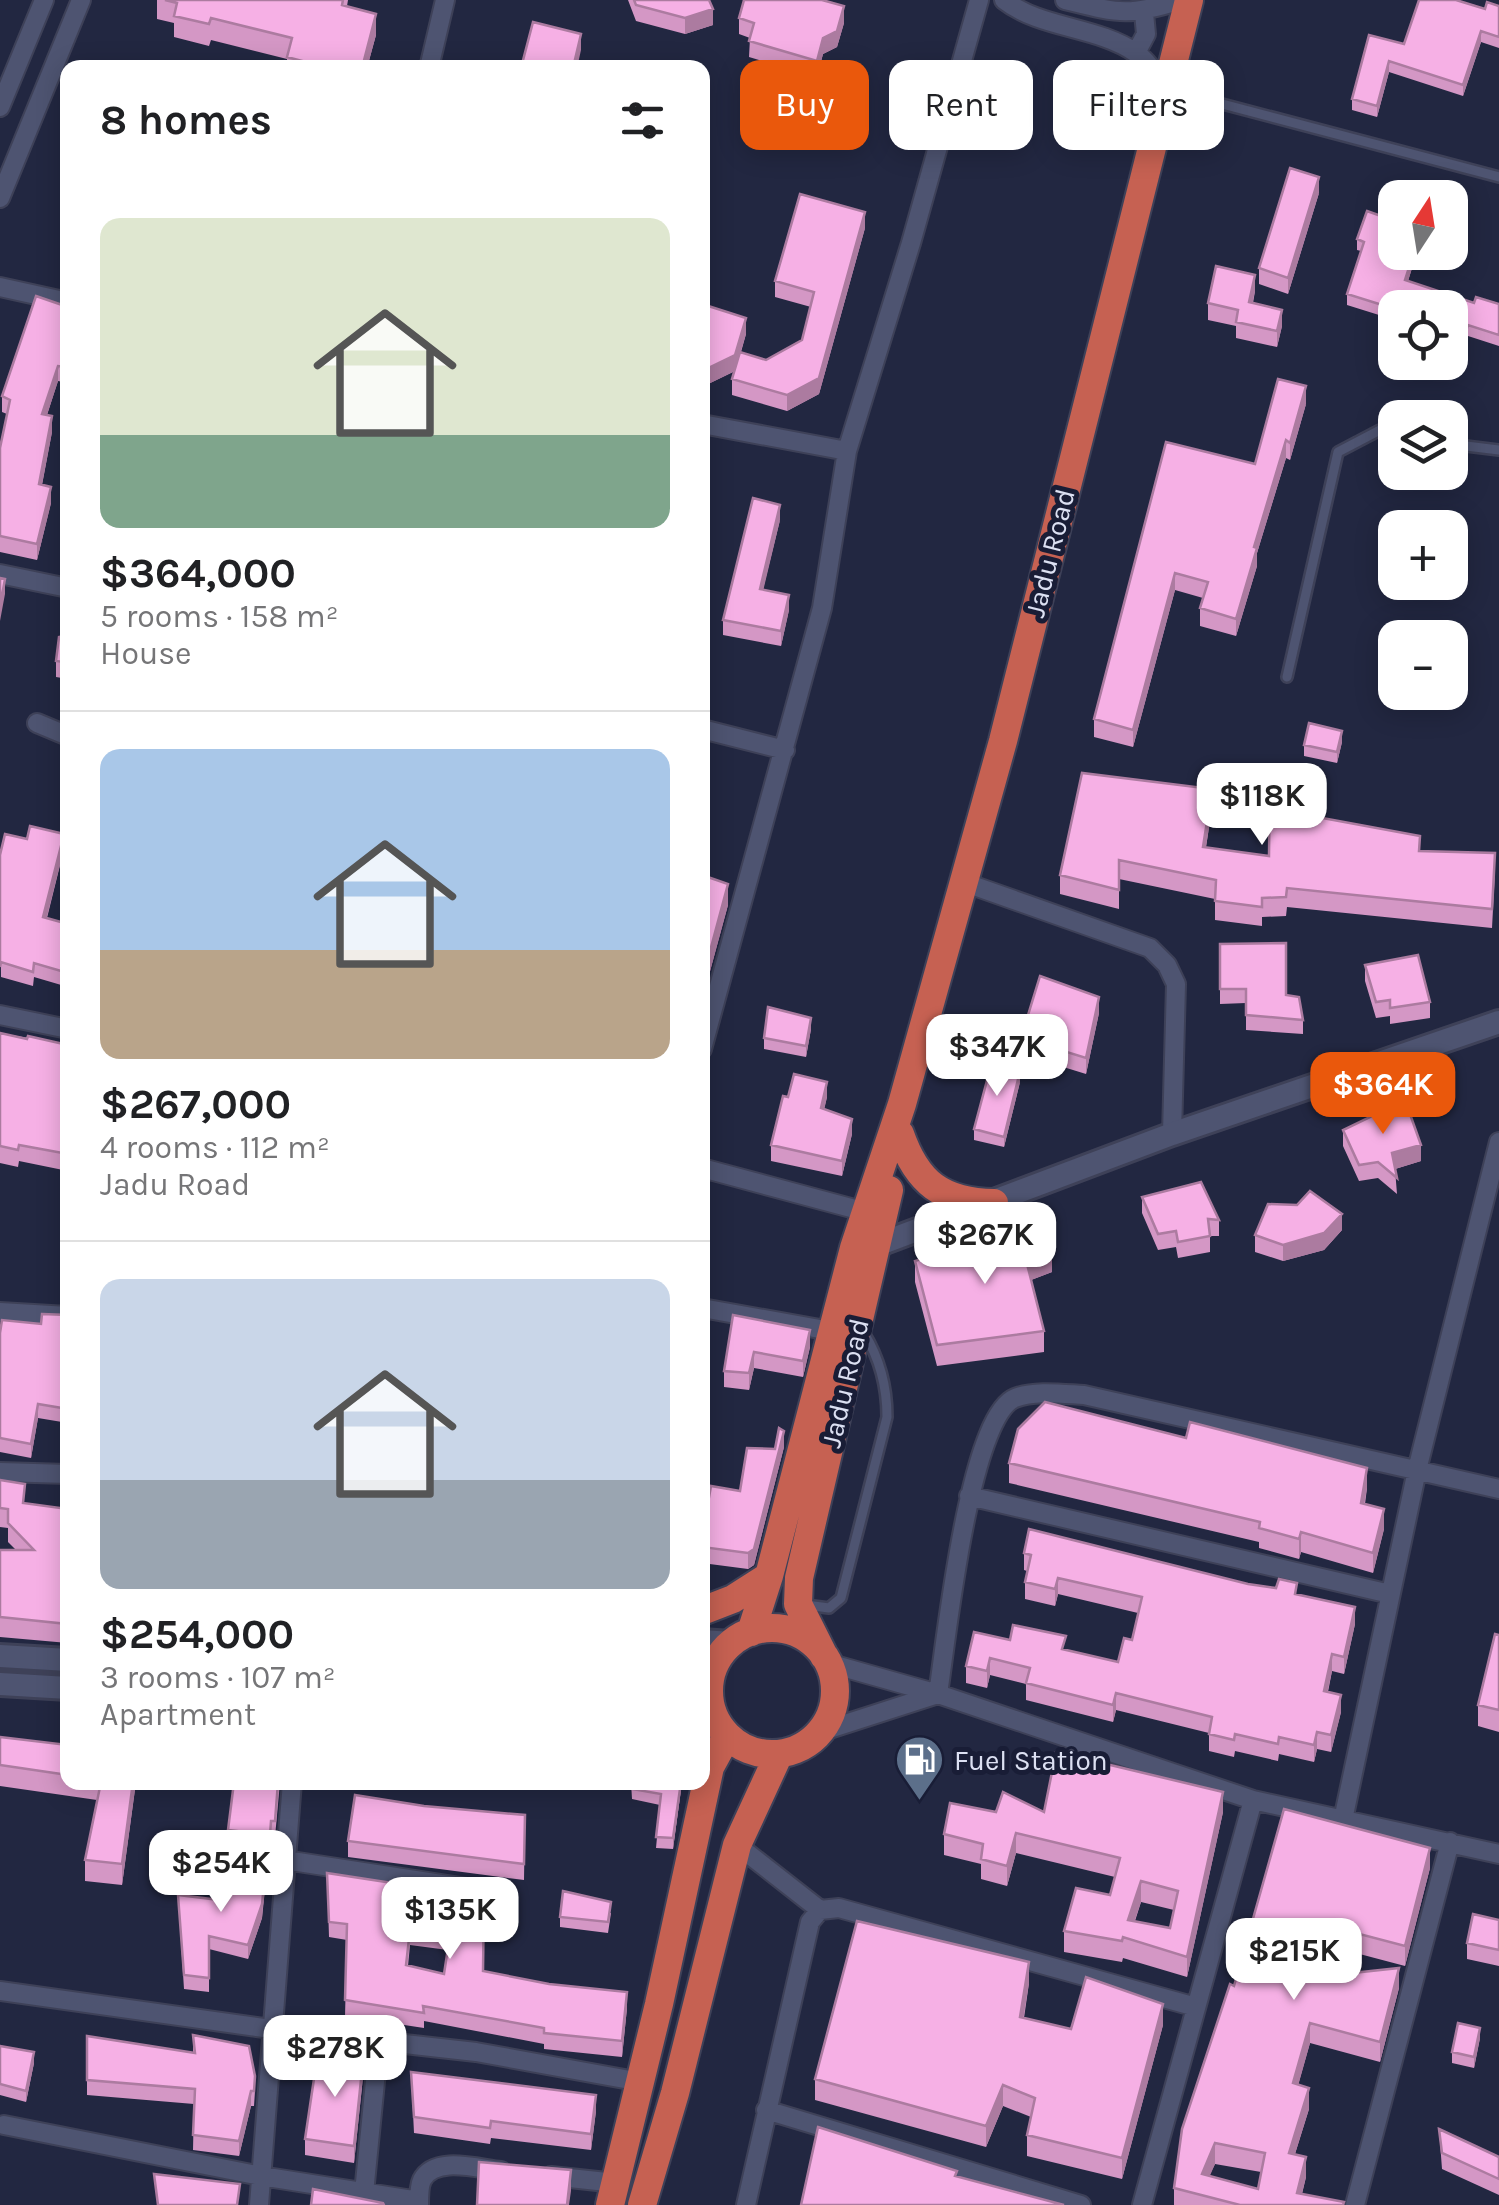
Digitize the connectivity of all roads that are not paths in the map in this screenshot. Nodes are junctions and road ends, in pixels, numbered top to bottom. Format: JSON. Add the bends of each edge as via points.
{"nodes":[{"id":1,"x":44,"y":0,"type":"edge"},
{"id":2,"x":81,"y":0,"type":"edge"},
{"id":3,"x":445,"y":0,"type":"edge"},
{"id":4,"x":979,"y":0,"type":"edge"},
{"id":5,"x":1004,"y":0,"type":"edge"},
{"id":6,"x":1065,"y":0,"type":"edge"},
{"id":7,"x":1181,"y":0,"type":"edge"},
{"id":8,"x":1189,"y":0,"type":"edge"},
{"id":9,"x":1144,"y":13,"type":"junction"},
{"id":10,"x":1136,"y":53,"type":"junction"},
{"id":11,"x":431,"y":60,"type":"edge"},
{"id":12,"x":1142,"y":60,"type":"edge"},
{"id":13,"x":1174,"y":60,"type":"edge"},
{"id":14,"x":1224,"y":105,"type":"edge"},
{"id":15,"x":0,"y":107,"type":"edge"},
{"id":16,"x":1151,"y":150,"type":"edge"},
{"id":17,"x":1499,"y":176,"type":"edge"},
{"id":18,"x":0,"y":198,"type":"edge"},
{"id":19,"x":0,"y":287,"type":"edge"},
{"id":20,"x":60,"y":300,"type":"edge"},
{"id":21,"x":710,"y":426,"type":"edge"},
{"id":22,"x":1378,"y":431,"type":"edge"},
{"id":23,"x":1468,"y":446,"type":"edge"},
{"id":24,"x":1499,"y":450,"type":"edge"},
{"id":25,"x":847,"y":452,"type":"junction"},
{"id":26,"x":0,"y":574,"type":"edge"},
{"id":27,"x":60,"y":586,"type":"edge"},
{"id":28,"x":1287,"y":677,"type":"dead end"},
{"id":29,"x":37,"y":723,"type":"dead end"},
{"id":30,"x":710,"y":732,"type":"edge"},
{"id":31,"x":60,"y":733,"type":"edge"},
{"id":32,"x":785,"y":750,"type":"junction"},
{"id":33,"x":964,"y":882,"type":"junction"},
{"id":34,"x":710,"y":1006,"type":"edge"},
{"id":35,"x":0,"y":1014,"type":"edge"},
{"id":36,"x":1499,"y":1022,"type":"edge"},
{"id":37,"x":60,"y":1027,"type":"edge"},
{"id":38,"x":902,"y":1104,"type":"junction"},
{"id":39,"x":900,"y":1134,"type":"junction"},
{"id":40,"x":1172,"y":1134,"type":"junction"},
{"id":41,"x":1499,"y":1142,"type":"edge"},
{"id":42,"x":710,"y":1170,"type":"edge"},
{"id":43,"x":994,"y":1204,"type":"junction"},
{"id":44,"x":866,"y":1212,"type":"junction"},
{"id":45,"x":866,"y":1246,"type":"junction"},
{"id":46,"x":710,"y":1309,"type":"edge"},
{"id":47,"x":0,"y":1312,"type":"edge"},
{"id":48,"x":60,"y":1316,"type":"edge"},
{"id":49,"x":859,"y":1325,"type":"junction"},
{"id":50,"x":831,"y":1331,"type":"junction"},
{"id":51,"x":1416,"y":1470,"type":"junction"},
{"id":52,"x":0,"y":1472,"type":"edge"},
{"id":53,"x":60,"y":1474,"type":"edge"},
{"id":54,"x":1499,"y":1489,"type":"edge"},
{"id":55,"x":969,"y":1496,"type":"junction"},
{"id":56,"x":769,"y":1576,"type":"junction"},
{"id":57,"x":1390,"y":1594,"type":"junction"},
{"id":58,"x":798,"y":1604,"type":"junction"},
{"id":59,"x":710,"y":1608,"type":"edge"},
{"id":60,"x":728,"y":1639,"type":"edge"},
{"id":61,"x":0,"y":1656,"type":"edge"},
{"id":62,"x":826,"y":1659,"type":"junction"},
{"id":63,"x":60,"y":1660,"type":"edge"},
{"id":64,"x":710,"y":1679,"type":"edge"},
{"id":65,"x":0,"y":1684,"type":"edge"},
{"id":66,"x":60,"y":1688,"type":"edge"},
{"id":67,"x":938,"y":1694,"type":"junction"},
{"id":68,"x":710,"y":1704,"type":"edge"},
{"id":69,"x":717,"y":1731,"type":"edge"},
{"id":70,"x":820,"y":1732,"type":"junction"},
{"id":71,"x":780,"y":1754,"type":"junction"},
{"id":72,"x":710,"y":1766,"type":"edge"},
{"id":73,"x":291,"y":1790,"type":"edge"},
{"id":74,"x":701,"y":1790,"type":"edge"},
{"id":75,"x":1253,"y":1800,"type":"junction"},
{"id":76,"x":1343,"y":1820,"type":"junction"},
{"id":77,"x":1450,"y":1842,"type":"junction"},
{"id":78,"x":738,"y":1845,"type":"junction"},
{"id":79,"x":1499,"y":1854,"type":"edge"},
{"id":80,"x":285,"y":1860,"type":"junction"},
{"id":81,"x":500,"y":1893,"type":"dead end"},
{"id":82,"x":820,"y":1910,"type":"junction"},
{"id":83,"x":0,"y":1992,"type":"edge"},
{"id":84,"x":1196,"y":2007,"type":"junction"},
{"id":85,"x":271,"y":2028,"type":"junction"},
{"id":86,"x":380,"y":2041,"type":"junction"},
{"id":87,"x":641,"y":2082,"type":"junction"},
{"id":88,"x":766,"y":2110,"type":"junction"},
{"id":89,"x":4,"y":2125,"type":"dead end"},
{"id":90,"x":261,"y":2176,"type":"junction"},
{"id":91,"x":364,"y":2192,"type":"junction"},
{"id":92,"x":613,"y":2194,"type":"edge"},
{"id":93,"x":419,"y":2203,"type":"edge"},
{"id":94,"x":260,"y":2205,"type":"edge"},
{"id":95,"x":642,"y":2205,"type":"edge"},
{"id":96,"x":746,"y":2205,"type":"edge"},
{"id":97,"x":1081,"y":2205,"type":"edge"},
{"id":98,"x":1142,"y":2205,"type":"edge"},
{"id":99,"x":1355,"y":2205,"type":"edge"}],
"edges":[{"from":1,"to":15,"type":"street"},
{"from":2,"to":18,"type":"street"},
{"from":3,"to":11,"type":"street"},
{"from":4,"to":25,"type":"street"},
{"from":5,"to":10,"type":"street"},
{"from":6,"to":9,"type":"street"},
{"from":7,"to":9,"type":"street"},
{"from":8,"to":13,"type":"highway","name":"Jadu Road"},
{"from":9,"to":10,"type":"street","via":[[1146,34]]},
{"from":10,"to":12,"type":"street"},
{"from":14,"to":17,"type":"lane"},
{"from":16,"to":33,"type":"highway","name":"Jadu Road"},
{"from":19,"to":20,"type":"street"},
{"from":21,"to":25,"type":"street"},
{"from":22,"to":28,"type":"lane","via":[[1338,452]]},
{"from":23,"to":24,"type":"lane"},
{"from":25,"to":32,"type":"street","via":[[822,608]]},
{"from":26,"to":27,"type":"street"},
{"from":29,"to":31,"type":"street"},
{"from":30,"to":32,"type":"street"},
{"from":32,"to":34,"type":"street"},
{"from":33,"to":38,"type":"highway","name":"Jadu Road"},
{"from":33,"to":40,"type":"street","via":[[1150,948],[1167,966],[1176,984]]},
{"from":35,"to":37,"type":"street"},
{"from":36,"to":40,"type":"street"},
{"from":38,"to":39,"type":"highway","name":"Jadu Road"},
{"from":38,"to":44,"type":"highway","name":"Jadu Road"},
{"from":39,"to":43,"type":"highway","via":[[908,1158],[934,1186],[968,1202]]},
{"from":39,"to":45,"type":"highway","name":"Jadu Road"},
{"from":40,"to":43,"type":"street"},
{"from":41,"to":51,"type":"street"},
{"from":42,"to":44,"type":"street"},
{"from":43,"to":45,"type":"street"},
{"from":44,"to":45,"type":"highway","name":"Jadu Road"},
{"from":45,"to":49,"type":"highway","name":"Jadu Road"},
{"from":45,"to":50,"type":"highway","name":"Jadu Road"},
{"from":46,"to":50,"type":"street"},
{"from":47,"to":48,"type":"street"},
{"from":49,"to":58,"type":"highway","name":"Jadu Road"},
{"from":49,"to":58,"type":"lane","via":[[875,1351],[888,1394],[887,1417],[841,1598],[829,1608]]},
{"from":50,"to":56,"type":"highway","name":"Jadu Road"},
{"from":51,"to":54,"type":"street"},
{"from":51,"to":55,"type":"street","via":[[1084,1395],[1048,1394],[1015,1398],[998,1410]]},
{"from":51,"to":57,"type":"street"},
{"from":52,"to":53,"type":"street"},
{"from":55,"to":57,"type":"street"},
{"from":55,"to":67,"type":"street"},
{"from":56,"to":59,"type":"highway"},
{"from":56,"to":60,"type":"highway","name":"Jadu Road"},
{"from":57,"to":76,"type":"street"},
{"from":58,"to":62,"type":"highway"},
{"from":60,"to":62,"type":"highway","via":[[780,1629]]},
{"from":60,"to":64,"type":"highway"},
{"from":61,"to":63,"type":"street"},
{"from":62,"to":67,"type":"street"},
{"from":62,"to":70,"type":"highway","via":[[833,1706]]},
{"from":65,"to":66,"type":"street"},
{"from":67,"to":70,"type":"street"},
{"from":67,"to":75,"type":"street"},
{"from":68,"to":69,"type":"highway"},
{"from":69,"to":71,"type":"highway","via":[[751,1751]]},
{"from":69,"to":72,"type":"highway"},
{"from":70,"to":71,"type":"highway"},
{"from":71,"to":78,"type":"highway"},
{"from":73,"to":80,"type":"street"},
{"from":74,"to":87,"type":"highway"},
{"from":75,"to":76,"type":"street"},
{"from":75,"to":84,"type":"street"},
{"from":76,"to":77,"type":"street"},
{"from":77,"to":79,"type":"street"},
{"from":77,"to":99,"type":"street"},
{"from":78,"to":82,"type":"street"},
{"from":78,"to":95,"type":"highway"},
{"from":80,"to":81,"type":"street"},
{"from":80,"to":85,"type":"street"},
{"from":82,"to":84,"type":"street","via":[[839,1908]]},
{"from":82,"to":88,"type":"street","via":[[810,1922]]},
{"from":83,"to":85,"type":"street"},
{"from":84,"to":98,"type":"street"},
{"from":85,"to":86,"type":"street"},
{"from":85,"to":90,"type":"street"},
{"from":86,"to":87,"type":"street"},
{"from":86,"to":91,"type":"street"},
{"from":87,"to":92,"type":"highway"},
{"from":88,"to":96,"type":"street"},
{"from":88,"to":97,"type":"street"},
{"from":89,"to":90,"type":"street"},
{"from":90,"to":91,"type":"street"},
{"from":90,"to":94,"type":"street"},
{"from":91,"to":93,"type":"street"},
{"from":92,"to":93,"type":"street","via":[[529,2174],[443,2165],[421,2181]]}]}
